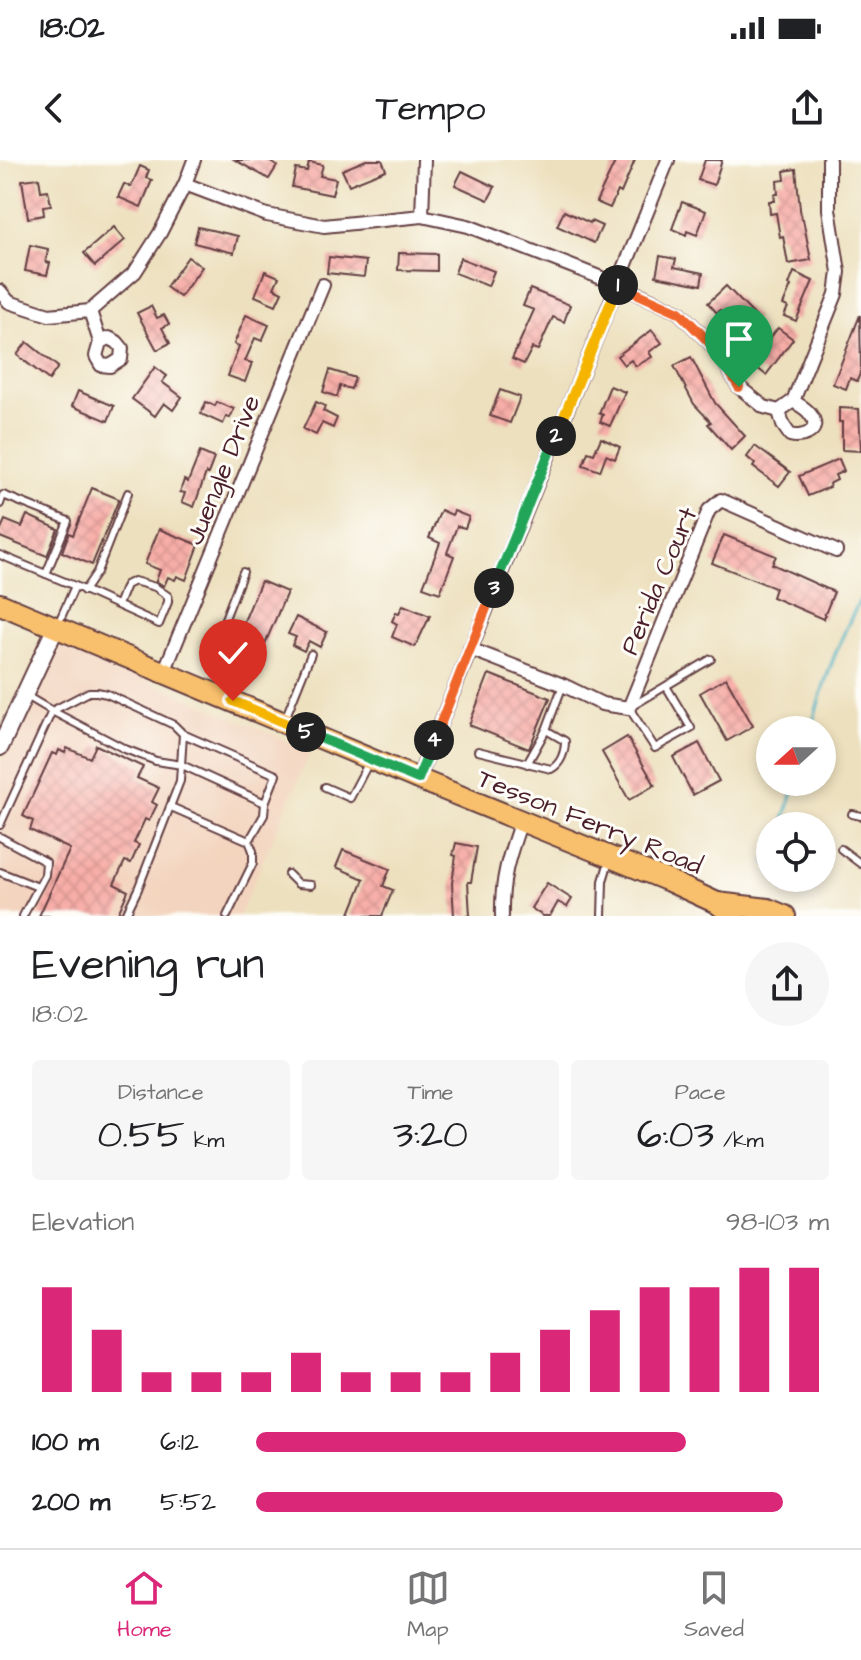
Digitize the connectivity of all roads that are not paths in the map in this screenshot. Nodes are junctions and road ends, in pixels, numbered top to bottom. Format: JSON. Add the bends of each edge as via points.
{"nodes":[{"id":1,"x":194,"y":160,"type":"edge"},
{"id":2,"x":424,"y":160,"type":"edge"},
{"id":3,"x":668,"y":160,"type":"edge"},
{"id":4,"x":829,"y":160,"type":"edge"},
{"id":5,"x":185,"y":184,"type":"junction"},
{"id":6,"x":422,"y":216,"type":"junction"},
{"id":7,"x":617,"y":284,"type":"junction"},
{"id":8,"x":323,"y":285,"type":"dead end"},
{"id":9,"x":0,"y":291,"type":"edge"},
{"id":10,"x":90,"y":311,"type":"junction"},
{"id":11,"x":100,"y":342,"type":"dead end"},
{"id":12,"x":793,"y":401,"type":"junction"},
{"id":13,"x":779,"y":411,"type":"junction"},
{"id":14,"x":128,"y":493,"type":"dead end"},
{"id":15,"x":0,"y":504,"type":"edge"},
{"id":16,"x":836,"y":551,"type":"dead end"},
{"id":17,"x":0,"y":555,"type":"edge"},
{"id":18,"x":243,"y":572,"type":"dead end"},
{"id":19,"x":46,"y":574,"type":"junction"},
{"id":20,"x":75,"y":586,"type":"junction"},
{"id":21,"x":84,"y":591,"type":"junction"},
{"id":22,"x":0,"y":604,"type":"edge"},
{"id":23,"x":118,"y":605,"type":"junction"},
{"id":24,"x":56,"y":627,"type":"junction"},
{"id":25,"x":470,"y":649,"type":"junction"},
{"id":26,"x":311,"y":654,"type":"dead end"},
{"id":27,"x":711,"y":659,"type":"dead end"},
{"id":28,"x":164,"y":672,"type":"junction"},
{"id":29,"x":563,"y":685,"type":"junction"},
{"id":30,"x":666,"y":686,"type":"junction"},
{"id":31,"x":25,"y":695,"type":"junction"},
{"id":32,"x":233,"y":701,"type":"junction"},
{"id":33,"x":629,"y":708,"type":"junction"},
{"id":34,"x":52,"y":711,"type":"junction"},
{"id":35,"x":284,"y":722,"type":"junction"},
{"id":36,"x":546,"y":730,"type":"junction"},
{"id":37,"x":183,"y":734,"type":"junction"},
{"id":38,"x":0,"y":747,"type":"edge"},
{"id":39,"x":478,"y":751,"type":"dead end"},
{"id":40,"x":371,"y":759,"type":"junction"},
{"id":41,"x":527,"y":764,"type":"junction"},
{"id":42,"x":182,"y":765,"type":"junction"},
{"id":43,"x":418,"y":779,"type":"junction"},
{"id":44,"x":325,"y":787,"type":"dead end"},
{"id":45,"x":265,"y":803,"type":"junction"},
{"id":46,"x":171,"y":807,"type":"junction"},
{"id":47,"x":852,"y":814,"type":"dead end"},
{"id":48,"x":861,"y":816,"type":"edge"},
{"id":49,"x":521,"y":821,"type":"junction"},
{"id":50,"x":0,"y":825,"type":"edge"},
{"id":51,"x":0,"y":837,"type":"edge"},
{"id":52,"x":249,"y":841,"type":"junction"},
{"id":53,"x":841,"y":849,"type":"dead end"},
{"id":54,"x":610,"y":858,"type":"junction"},
{"id":55,"x":861,"y":864,"type":"edge"},
{"id":56,"x":0,"y":872,"type":"edge"},
{"id":57,"x":288,"y":874,"type":"dead end"},
{"id":58,"x":311,"y":885,"type":"dead end"},
{"id":59,"x":38,"y":887,"type":"junction"},
{"id":60,"x":717,"y":903,"type":"junction"},
{"id":61,"x":23,"y":916,"type":"edge"},
{"id":62,"x":125,"y":916,"type":"edge"},
{"id":63,"x":227,"y":916,"type":"edge"},
{"id":64,"x":502,"y":916,"type":"edge"},
{"id":65,"x":602,"y":916,"type":"edge"},
{"id":66,"x":734,"y":916,"type":"edge"},
{"id":67,"x":785,"y":916,"type":"edge"}],
"edges":[{"from":1,"to":5,"type":"street"},
{"from":2,"to":6,"type":"street"},
{"from":3,"to":7,"type":"street"},
{"from":4,"to":12,"type":"street","via":[[829,209],[839,272],[836,294]]},
{"from":5,"to":6,"type":"street","via":[[267,215],[324,226]]},
{"from":5,"to":10,"type":"street","via":[[135,272]]},
{"from":6,"to":7,"type":"street","via":[[468,226]]},
{"from":7,"to":13,"type":"street","via":[[679,312],[718,351],[739,387],[764,407]]},
{"from":7,"to":25,"type":"street"},
{"from":8,"to":28,"type":"street","name":"Juengle Drive"},
{"from":9,"to":10,"type":"street","via":[[9,302],[49,315]]},
{"from":10,"to":11,"type":"street"},
{"from":12,"to":13,"type":"street"},
{"from":12,"to":13,"type":"street","via":[[814,419],[808,434],[790,435]]},
{"from":14,"to":21,"type":"lane","via":[[97,572]]},
{"from":15,"to":19,"type":"lane","via":[[3,495],[68,521]]},
{"from":16,"to":33,"type":"street","name":"Perida Court","via":[[721,500],[709,510]]},
{"from":17,"to":19,"type":"lane"},
{"from":18,"to":32,"type":"lane","via":[[214,647],[247,661]]},
{"from":19,"to":20,"type":"lane"},
{"from":20,"to":21,"type":"lane"},
{"from":20,"to":24,"type":"lane"},
{"from":21,"to":23,"type":"lane"},
{"from":22,"to":24,"type":"main road","name":"Tesson Ferry Road"},
{"from":23,"to":23,"type":"lane","via":[[159,624],[168,596],[134,581],[126,585]]},
{"from":24,"to":28,"type":"main road","name":"Tesson Ferry Road"},
{"from":24,"to":31,"type":"street"},
{"from":25,"to":29,"type":"street"},
{"from":25,"to":43,"type":"street"},
{"from":26,"to":35,"type":"lane"},
{"from":27,"to":30,"type":"lane"},
{"from":28,"to":32,"type":"main road","name":"Tesson Ferry Road"},
{"from":29,"to":33,"type":"street","via":[[602,704]]},
{"from":29,"to":36,"type":"lane"},
{"from":30,"to":33,"type":"lane"},
{"from":30,"to":33,"type":"lane","via":[[691,728],[655,748]]},
{"from":31,"to":34,"type":"lane"},
{"from":31,"to":38,"type":"street"},
{"from":32,"to":35,"type":"main road","name":"Tesson Ferry Road"},
{"from":34,"to":37,"type":"lane","via":[[97,692],[174,725]]},
{"from":34,"to":42,"type":"lane","via":[[125,749]]},
{"from":34,"to":50,"type":"lane"},
{"from":35,"to":40,"type":"main road","name":"Tesson Ferry Road"},
{"from":36,"to":41,"type":"lane"},
{"from":36,"to":41,"type":"lane","via":[[565,741],[558,766]]},
{"from":37,"to":42,"type":"lane"},
{"from":37,"to":45,"type":"lane","via":[[276,775]]},
{"from":39,"to":41,"type":"lane"},
{"from":40,"to":43,"type":"main road","name":"Tesson Ferry Road"},
{"from":40,"to":44,"type":"lane","via":[[350,798]]},
{"from":42,"to":45,"type":"lane"},
{"from":42,"to":46,"type":"lane"},
{"from":43,"to":49,"type":"main road","name":"Tesson Ferry Road"},
{"from":45,"to":52,"type":"lane"},
{"from":46,"to":52,"type":"lane"},
{"from":46,"to":62,"type":"lane"},
{"from":47,"to":48,"type":"lane"},
{"from":49,"to":54,"type":"main road","name":"Tesson Ferry Road"},
{"from":49,"to":64,"type":"street","via":[[501,891]]},
{"from":51,"to":59,"type":"lane","via":[[46,862]]},
{"from":52,"to":63,"type":"lane","via":[[253,863]]},
{"from":53,"to":55,"type":"lane"},
{"from":54,"to":60,"type":"main road","name":"Tesson Ferry Road"},
{"from":54,"to":65,"type":"lane"},
{"from":56,"to":59,"type":"lane"},
{"from":57,"to":58,"type":"lane","via":[[298,884]]},
{"from":59,"to":61,"type":"lane"},
{"from":60,"to":66,"type":"main road","name":"Tesson Ferry Road"},
{"from":60,"to":67,"type":"main road","name":"Tesson Ferry Road"}]}
